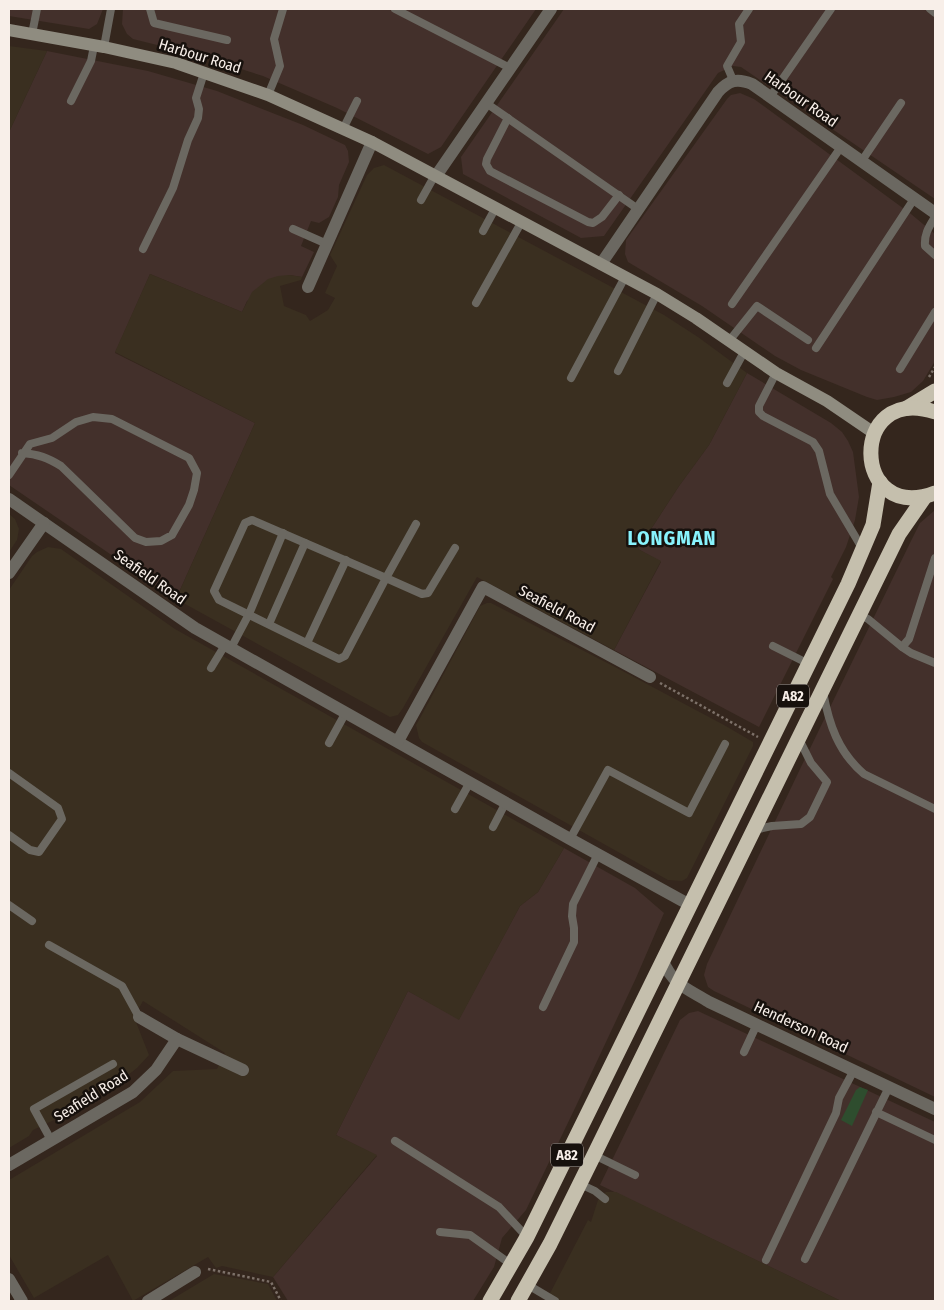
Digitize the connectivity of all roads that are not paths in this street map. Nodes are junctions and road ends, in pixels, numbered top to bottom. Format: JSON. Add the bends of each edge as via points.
{"nodes":[{"id":1,"x":37,"y":9,"type":"edge"},
{"id":2,"x":111,"y":9,"type":"edge"},
{"id":3,"x":150,"y":9,"type":"edge"},
{"id":4,"x":283,"y":9,"type":"edge"},
{"id":5,"x":395,"y":9,"type":"edge"},
{"id":6,"x":551,"y":9,"type":"edge"},
{"id":7,"x":748,"y":9,"type":"edge"},
{"id":8,"x":831,"y":9,"type":"edge"},
{"id":9,"x":930,"y":9,"type":"edge"},
{"id":10,"x":935,"y":13,"type":"edge"},
{"id":11,"x":9,"y":30,"type":"edge"},
{"id":12,"x":32,"y":34,"type":"junction"},
{"id":13,"x":227,"y":40,"type":"dead end"},
{"id":14,"x":99,"y":46,"type":"junction"},
{"id":15,"x":510,"y":68,"type":"junction"},
{"id":16,"x":204,"y":73,"type":"junction"},
{"id":17,"x":733,"y":80,"type":"junction"},
{"id":18,"x":268,"y":95,"type":"junction"},
{"id":19,"x":770,"y":96,"type":"junction"},
{"id":20,"x":71,"y":100,"type":"dead end"},
{"id":21,"x":357,"y":101,"type":"dead end"},
{"id":22,"x":486,"y":103,"type":"junction"},
{"id":23,"x":901,"y":103,"type":"dead end"},
{"id":24,"x":508,"y":118,"type":"junction"},
{"id":25,"x":343,"y":129,"type":"junction"},
{"id":26,"x":372,"y":142,"type":"junction"},
{"id":27,"x":841,"y":147,"type":"junction"},
{"id":28,"x":861,"y":162,"type":"junction"},
{"id":29,"x":435,"y":175,"type":"junction"},
{"id":30,"x":619,"y":195,"type":"junction"},
{"id":31,"x":914,"y":198,"type":"junction"},
{"id":32,"x":421,"y":200,"type":"dead end"},
{"id":33,"x":496,"y":207,"type":"junction"},
{"id":34,"x":638,"y":208,"type":"junction"},
{"id":35,"x":935,"y":213,"type":"edge"},
{"id":36,"x":935,"y":217,"type":"edge"},
{"id":37,"x":522,"y":222,"type":"junction"},
{"id":38,"x":293,"y":229,"type":"dead end"},
{"id":39,"x":483,"y":231,"type":"dead end"},
{"id":40,"x":327,"y":244,"type":"junction"},
{"id":41,"x":143,"y":249,"type":"dead end"},
{"id":42,"x":935,"y":255,"type":"edge"},
{"id":43,"x":601,"y":264,"type":"junction"},
{"id":44,"x":624,"y":277,"type":"junction"},
{"id":45,"x":308,"y":287,"type":"dead end"},
{"id":46,"x":657,"y":294,"type":"junction"},
{"id":47,"x":476,"y":303,"type":"dead end"},
{"id":48,"x":732,"y":304,"type":"dead end"},
{"id":49,"x":935,"y":312,"type":"edge"},
{"id":50,"x":808,"y":340,"type":"dead end"},
{"id":51,"x":729,"y":342,"type":"junction"},
{"id":52,"x":816,"y":348,"type":"dead end"},
{"id":53,"x":744,"y":352,"type":"junction"},
{"id":54,"x":900,"y":368,"type":"dead end"},
{"id":55,"x":618,"y":371,"type":"dead end"},
{"id":56,"x":776,"y":373,"type":"junction"},
{"id":57,"x":571,"y":378,"type":"dead end"},
{"id":58,"x":727,"y":383,"type":"dead end"},
{"id":59,"x":930,"y":387,"type":"edge"},
{"id":60,"x":907,"y":408,"type":"junction"},
{"id":61,"x":935,"y":412,"type":"edge"},
{"id":62,"x":874,"y":433,"type":"junction"},
{"id":63,"x":22,"y":453,"type":"junction"},
{"id":64,"x":9,"y":475,"type":"edge"},
{"id":65,"x":880,"y":482,"type":"junction"},
{"id":66,"x":929,"y":496,"type":"edge"},
{"id":67,"x":9,"y":499,"type":"edge"},
{"id":68,"x":44,"y":523,"type":"junction"},
{"id":69,"x":416,"y":524,"type":"dead end"},
{"id":70,"x":283,"y":533,"type":"junction"},
{"id":71,"x":305,"y":543,"type":"junction"},
{"id":72,"x":455,"y":548,"type":"dead end"},
{"id":73,"x":863,"y":550,"type":"junction"},
{"id":74,"x":935,"y":558,"type":"edge"},
{"id":75,"x":346,"y":560,"type":"junction"},
{"id":76,"x":9,"y":573,"type":"edge"},
{"id":77,"x":386,"y":578,"type":"junction"},
{"id":78,"x":248,"y":614,"type":"junction"},
{"id":79,"x":860,"y":615,"type":"junction"},
{"id":80,"x":269,"y":624,"type":"junction"},
{"id":81,"x":307,"y":643,"type":"junction"},
{"id":82,"x":228,"y":646,"type":"junction"},
{"id":83,"x":773,"y":646,"type":"dead end"},
{"id":84,"x":902,"y":647,"type":"junction"},
{"id":85,"x":935,"y":663,"type":"edge"},
{"id":86,"x":809,"y":664,"type":"junction"},
{"id":87,"x":211,"y":668,"type":"dead end"},
{"id":88,"x":650,"y":677,"type":"road end"},
{"id":89,"x":823,"y":690,"type":"junction"},
{"id":90,"x":346,"y":712,"type":"junction"},
{"id":91,"x":799,"y":739,"type":"junction"},
{"id":92,"x":398,"y":741,"type":"junction"},
{"id":93,"x":330,"y":743,"type":"dead end"},
{"id":94,"x":724,"y":744,"type":"dead end"},
{"id":95,"x":9,"y":773,"type":"edge"},
{"id":96,"x":470,"y":782,"type":"junction"},
{"id":97,"x":506,"y":802,"type":"junction"},
{"id":98,"x":455,"y":809,"type":"dead end"},
{"id":99,"x":935,"y":809,"type":"edge"},
{"id":100,"x":493,"y":827,"type":"dead end"},
{"id":101,"x":754,"y":830,"type":"junction"},
{"id":102,"x":9,"y":835,"type":"edge"},
{"id":103,"x":570,"y":839,"type":"junction"},
{"id":104,"x":598,"y":854,"type":"junction"},
{"id":105,"x":9,"y":905,"type":"edge"},
{"id":106,"x":690,"y":905,"type":"junction"},
{"id":107,"x":32,"y":921,"type":"dead end"},
{"id":108,"x":49,"y":945,"type":"dead end"},
{"id":109,"x":663,"y":962,"type":"junction"},
{"id":110,"x":678,"y":984,"type":"junction"},
{"id":111,"x":543,"y":1007,"type":"dead end"},
{"id":112,"x":139,"y":1017,"type":"joint"},
{"id":113,"x":757,"y":1024,"type":"junction"},
{"id":114,"x":177,"y":1039,"type":"junction"},
{"id":115,"x":744,"y":1052,"type":"dead end"},
{"id":116,"x":113,"y":1064,"type":"dead end"},
{"id":117,"x":243,"y":1070,"type":"dead end"},
{"id":118,"x":854,"y":1070,"type":"junction"},
{"id":119,"x":889,"y":1087,"type":"junction"},
{"id":120,"x":935,"y":1109,"type":"edge"},
{"id":121,"x":876,"y":1112,"type":"junction"},
{"id":122,"x":52,"y":1140,"type":"junction"},
{"id":123,"x":935,"y":1140,"type":"edge"},
{"id":124,"x":395,"y":1141,"type":"dead end"},
{"id":125,"x":594,"y":1155,"type":"junction"},
{"id":126,"x":9,"y":1165,"type":"edge"},
{"id":127,"x":635,"y":1175,"type":"dead end"},
{"id":128,"x":580,"y":1184,"type":"junction"},
{"id":129,"x":605,"y":1199,"type":"dead end"},
{"id":130,"x":440,"y":1232,"type":"dead end"},
{"id":131,"x":527,"y":1237,"type":"junction"},
{"id":132,"x":805,"y":1259,"type":"dead end"},
{"id":133,"x":766,"y":1260,"type":"dead end"},
{"id":134,"x":512,"y":1265,"type":"junction"},
{"id":135,"x":195,"y":1272,"type":"road end"},
{"id":136,"x":9,"y":1279,"type":"edge"},
{"id":137,"x":528,"y":1285,"type":"junction"},
{"id":138,"x":22,"y":1301,"type":"edge"},
{"id":139,"x":148,"y":1301,"type":"edge"},
{"id":140,"x":490,"y":1301,"type":"edge"},
{"id":141,"x":518,"y":1301,"type":"edge"},
{"id":142,"x":555,"y":1301,"type":"edge"}],
"edges":[{"from":1,"to":12,"type":"lane"},
{"from":2,"to":14,"type":"lane"},
{"from":3,"to":13,"type":"lane","via":[[154,23]]},
{"from":4,"to":18,"type":"lane","via":[[274,39],[280,66]]},
{"from":5,"to":15,"type":"lane"},
{"from":6,"to":15,"type":"street"},
{"from":7,"to":17,"type":"lane","via":[[739,24],[741,42],[727,66]]},
{"from":8,"to":19,"type":"lane"},
{"from":9,"to":10,"type":"lane"},
{"from":11,"to":12,"type":"street","name":"Harbour Road"},
{"from":12,"to":14,"type":"street","name":"Harbour Road"},
{"from":14,"to":16,"type":"street","name":"Harbour Road"},
{"from":14,"to":20,"type":"lane"},
{"from":15,"to":22,"type":"street"},
{"from":16,"to":18,"type":"street","name":"Harbour Road"},
{"from":16,"to":41,"type":"lane","via":[[196,98],[200,109],[198,118],[173,188]]},
{"from":17,"to":19,"type":"street","name":"Harbour Road","via":[[743,80]]},
{"from":17,"to":34,"type":"street","via":[[718,92]]},
{"from":18,"to":25,"type":"street","name":"Harbour Road"},
{"from":19,"to":27,"type":"street","name":"Harbour Road"},
{"from":21,"to":25,"type":"lane"},
{"from":22,"to":24,"type":"lane"},
{"from":22,"to":29,"type":"street"},
{"from":23,"to":28,"type":"lane"},
{"from":24,"to":30,"type":"lane"},
{"from":24,"to":30,"type":"lane","via":[[487,159],[490,171],[593,223],[602,217]]},
{"from":25,"to":26,"type":"street","name":"Harbour Road"},
{"from":26,"to":29,"type":"street","name":"Harbour Road"},
{"from":26,"to":40,"type":"street"},
{"from":27,"to":28,"type":"street","name":"Harbour Road"},
{"from":27,"to":48,"type":"lane"},
{"from":28,"to":31,"type":"street","name":"Harbour Road"},
{"from":29,"to":32,"type":"lane"},
{"from":29,"to":33,"type":"street","name":"Harbour Road"},
{"from":30,"to":34,"type":"lane"},
{"from":31,"to":35,"type":"street","name":"Harbour Road"},
{"from":31,"to":52,"type":"lane"},
{"from":33,"to":37,"type":"street","name":"Harbour Road"},
{"from":33,"to":39,"type":"lane"},
{"from":34,"to":43,"type":"street"},
{"from":36,"to":42,"type":"lane","via":[[924,238],[925,246]]},
{"from":37,"to":43,"type":"street","name":"Harbour Road"},
{"from":37,"to":47,"type":"lane"},
{"from":38,"to":40,"type":"lane"},
{"from":40,"to":45,"type":"street"},
{"from":43,"to":44,"type":"street","name":"Harbour Road"},
{"from":44,"to":46,"type":"street","name":"Harbour Road"},
{"from":44,"to":57,"type":"lane"},
{"from":46,"to":51,"type":"street","name":"Harbour Road"},
{"from":46,"to":55,"type":"lane"},
{"from":49,"to":54,"type":"lane"},
{"from":50,"to":51,"type":"lane","via":[[757,306]]},
{"from":51,"to":53,"type":"street","name":"Harbour Road"},
{"from":53,"to":56,"type":"street","name":"Harbour Road"},
{"from":53,"to":58,"type":"lane"},
{"from":56,"to":62,"type":"street","name":"Harbour Road","via":[[827,401]]},
{"from":56,"to":73,"type":"lane","via":[[759,412],[814,442],[830,494]]},
{"from":59,"to":60,"type":"highway"},
{"from":60,"to":61,"type":"highway"},
{"from":60,"to":62,"type":"highway","via":[[882,421]]},
{"from":62,"to":65,"type":"highway","via":[[870,458]]},
{"from":63,"to":63,"type":"lane","via":[[30,444],[52,438],[76,422],[93,417],[112,419],[189,458],[196,473],[194,490],[172,535],[161,541],[146,542],[135,538],[61,466],[43,456]]},
{"from":63,"to":64,"type":"lane"},
{"from":65,"to":66,"type":"highway","number":"A82","via":[[900,496]]},
{"from":65,"to":73,"type":"highway","number":"A82","via":[[873,525]]},
{"from":66,"to":79,"type":"highway","number":"A82","via":[[899,534]]},
{"from":67,"to":68,"type":"street","name":"Seafield Road"},
{"from":68,"to":76,"type":"street"},
{"from":68,"to":82,"type":"street","name":"Seafield Road","via":[[196,628]]},
{"from":69,"to":77,"type":"lane"},
{"from":70,"to":71,"type":"lane"},
{"from":70,"to":78,"type":"lane"},
{"from":70,"to":78,"type":"lane","via":[[252,520],[245,523],[214,591],[219,600]]},
{"from":71,"to":75,"type":"lane"},
{"from":71,"to":80,"type":"lane"},
{"from":72,"to":77,"type":"lane","via":[[428,593],[422,594]]},
{"from":73,"to":86,"type":"highway","number":"A82"},
{"from":74,"to":84,"type":"lane","via":[[909,639]]},
{"from":75,"to":77,"type":"lane"},
{"from":75,"to":81,"type":"lane"},
{"from":77,"to":81,"type":"lane","via":[[345,656],[339,658]]},
{"from":78,"to":80,"type":"lane"},
{"from":78,"to":82,"type":"lane"},
{"from":79,"to":84,"type":"lane"},
{"from":79,"to":89,"type":"highway","number":"A82"},
{"from":80,"to":81,"type":"lane"},
{"from":82,"to":87,"type":"lane"},
{"from":82,"to":90,"type":"street","name":"Seafield Road"},
{"from":83,"to":86,"type":"lane"},
{"from":84,"to":85,"type":"lane"},
{"from":86,"to":106,"type":"highway","number":"A82"},
{"from":88,"to":92,"type":"street","name":"Seafield Road","via":[[482,587]]},
{"from":89,"to":91,"type":"highway","number":"A82"},
{"from":89,"to":99,"type":"lane","via":[[835,738],[848,758],[864,774]]},
{"from":90,"to":92,"type":"street","name":"Seafield Road"},
{"from":90,"to":93,"type":"lane"},
{"from":91,"to":101,"type":"highway","number":"A82"},
{"from":91,"to":101,"type":"lane","via":[[811,763],[827,782],[810,817],[801,824]]},
{"from":92,"to":96,"type":"street","name":"Seafield Road"},
{"from":94,"to":103,"type":"lane","via":[[689,812],[608,770]]},
{"from":95,"to":102,"type":"lane","via":[[58,808],[62,819],[39,852],[30,850]]},
{"from":96,"to":97,"type":"street","name":"Seafield Road"},
{"from":96,"to":98,"type":"lane"},
{"from":97,"to":100,"type":"lane"},
{"from":97,"to":103,"type":"street","name":"Seafield Road"},
{"from":101,"to":110,"type":"highway","number":"A82"},
{"from":103,"to":104,"type":"street","name":"Seafield Road"},
{"from":104,"to":106,"type":"street","name":"Seafield Road"},
{"from":104,"to":111,"type":"lane","via":[[573,904],[574,942]]},
{"from":105,"to":107,"type":"lane"},
{"from":106,"to":109,"type":"highway","number":"A82"},
{"from":108,"to":112,"type":"lane","via":[[122,986]]},
{"from":109,"to":110,"type":"street","name":"Henderson Road"},
{"from":109,"to":131,"type":"highway","number":"A82"},
{"from":110,"to":113,"type":"street","name":"Henderson Road"},
{"from":110,"to":125,"type":"highway","number":"A82"},
{"from":112,"to":114,"type":"street"},
{"from":113,"to":115,"type":"lane"},
{"from":113,"to":118,"type":"street","name":"Henderson Road"},
{"from":114,"to":117,"type":"street"},
{"from":114,"to":122,"type":"street","name":"Seafield Road","via":[[156,1070],[133,1092]]},
{"from":116,"to":122,"type":"lane","via":[[34,1109]]},
{"from":118,"to":119,"type":"street","name":"Henderson Road"},
{"from":118,"to":133,"type":"lane"},
{"from":119,"to":120,"type":"street","name":"Henderson Road"},
{"from":119,"to":121,"type":"lane"},
{"from":121,"to":123,"type":"lane"},
{"from":121,"to":132,"type":"lane"},
{"from":122,"to":126,"type":"street","name":"Seafield Road"},
{"from":124,"to":131,"type":"lane","via":[[499,1207]]},
{"from":125,"to":127,"type":"lane"},
{"from":125,"to":128,"type":"highway","number":"A82"},
{"from":128,"to":129,"type":"lane"},
{"from":128,"to":137,"type":"highway","number":"A82"},
{"from":130,"to":134,"type":"lane","via":[[470,1235]]},
{"from":131,"to":134,"type":"highway","number":"A82"},
{"from":134,"to":140,"type":"highway","number":"A82"},
{"from":135,"to":139,"type":"street"},
{"from":136,"to":138,"type":"street"},
{"from":137,"to":141,"type":"highway","number":"A82"},
{"from":137,"to":142,"type":"lane"}]}
